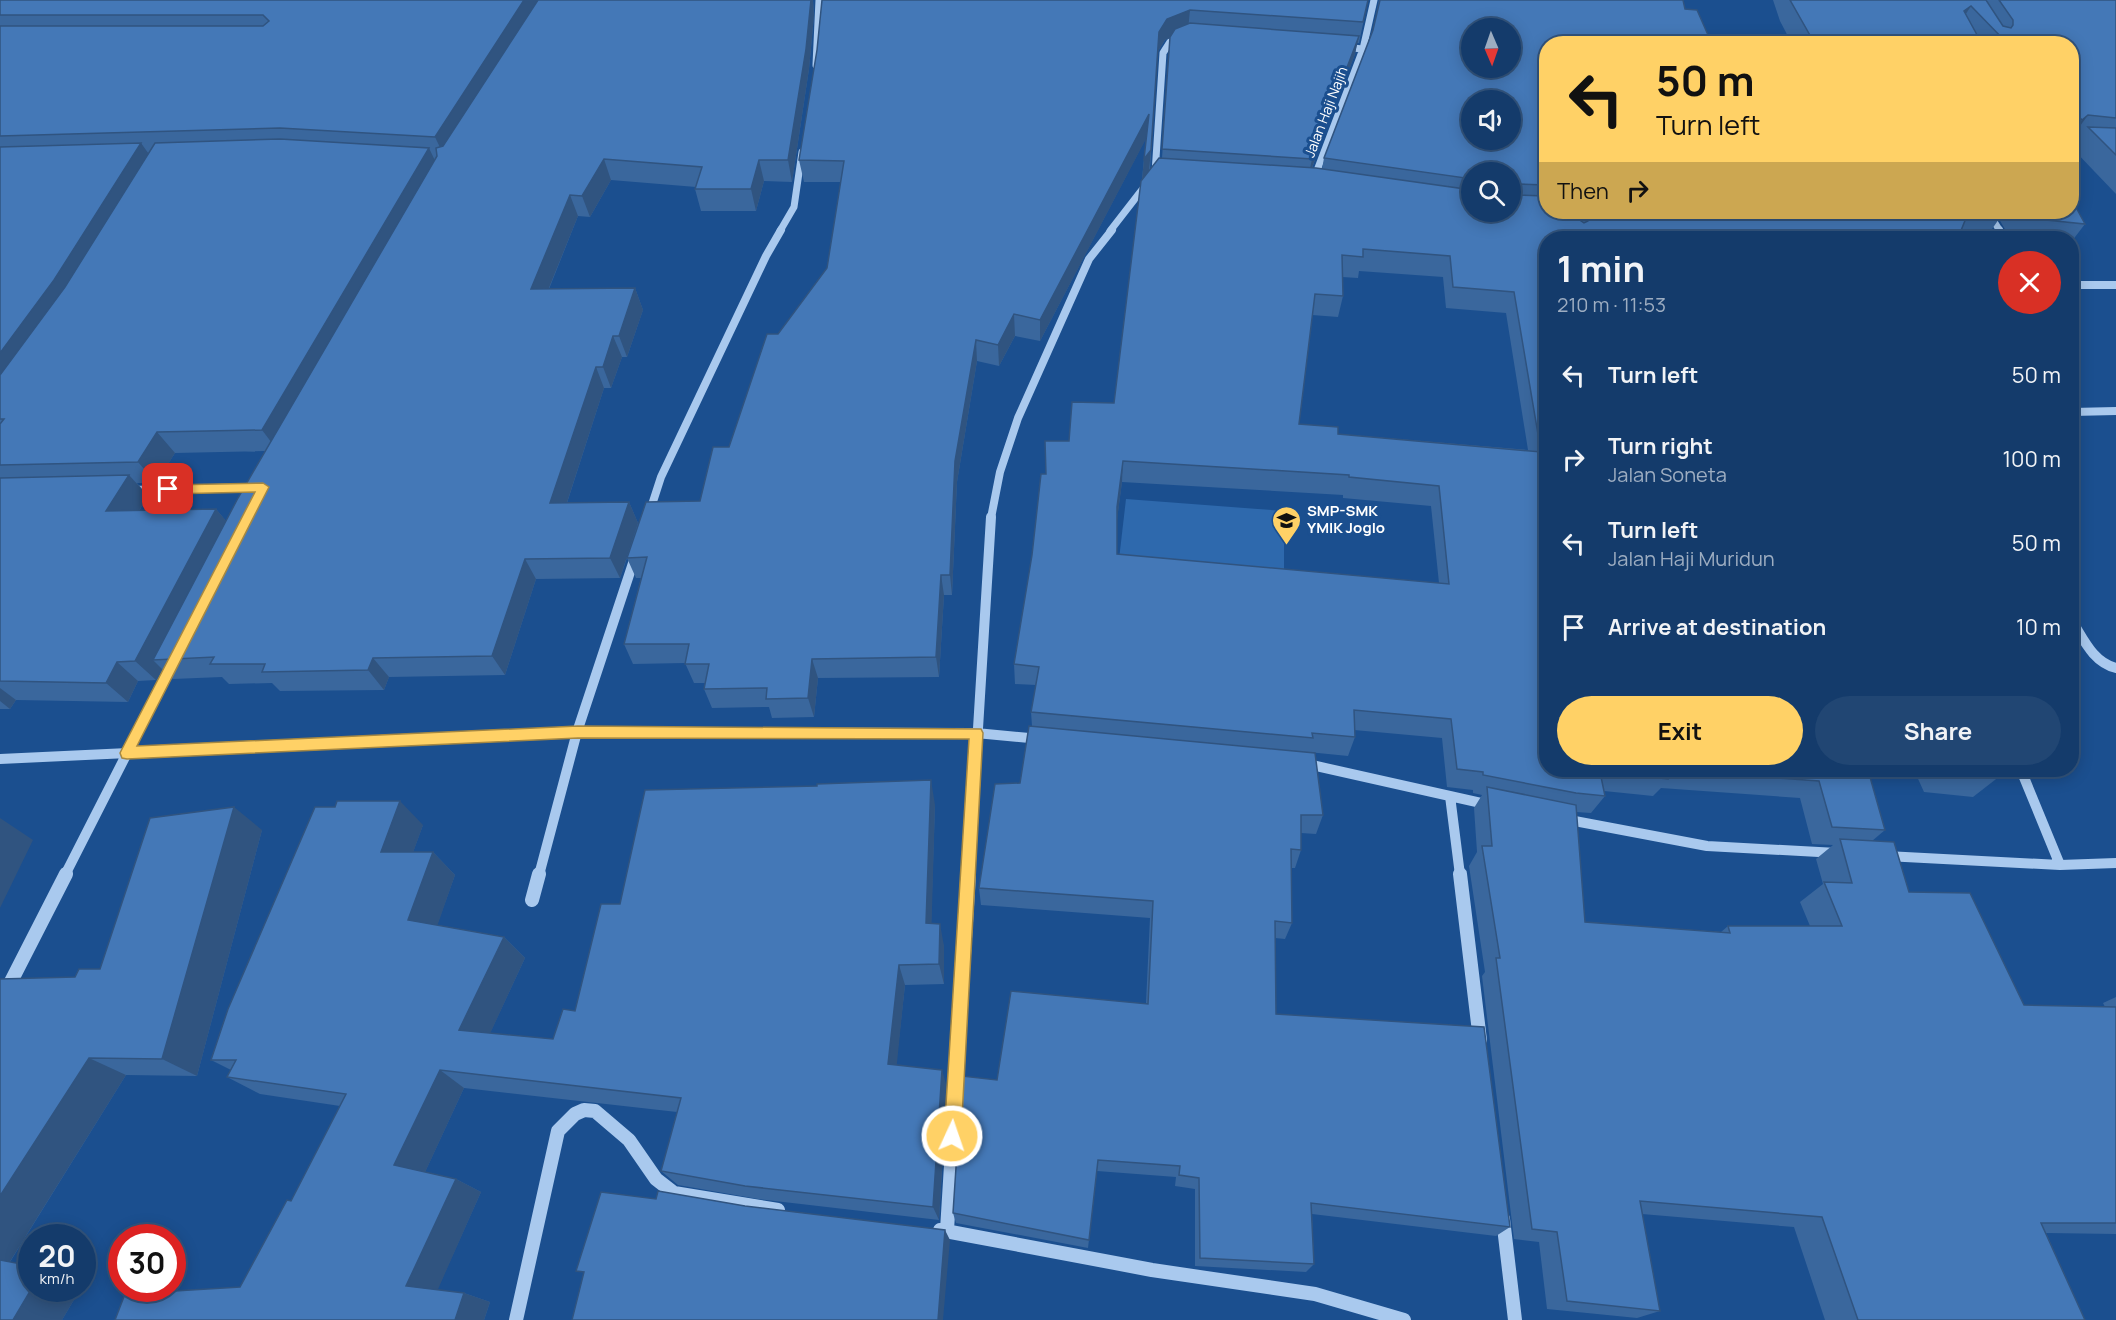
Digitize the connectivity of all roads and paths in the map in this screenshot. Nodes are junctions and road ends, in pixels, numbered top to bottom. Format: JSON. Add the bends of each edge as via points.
{"nodes":[{"id":1,"x":819,"y":0,"type":"edge"},
{"id":2,"x":1374,"y":0,"type":"edge"},
{"id":3,"x":1188,"y":36,"type":"edge"},
{"id":4,"x":1328,"y":46,"type":"edge"},
{"id":5,"x":1363,"y":49,"type":"junction"},
{"id":6,"x":815,"y":70,"type":"edge"},
{"id":7,"x":2079,"y":142,"type":"edge"},
{"id":8,"x":2116,"y":145,"type":"edge"},
{"id":9,"x":803,"y":146,"type":"edge"},
{"id":10,"x":1155,"y":173,"type":"junction"},
{"id":11,"x":1166,"y":174,"type":"edge"},
{"id":12,"x":1300,"y":183,"type":"edge"},
{"id":13,"x":1312,"y":184,"type":"junction"},
{"id":14,"x":1323,"y":186,"type":"edge"},
{"id":15,"x":1937,"y":230,"type":"edge"},
{"id":16,"x":1943,"y":231,"type":"edge"},
{"id":17,"x":2079,"y":285,"type":"edge"},
{"id":18,"x":2116,"y":285,"type":"edge"},
{"id":19,"x":2116,"y":411,"type":"edge"},
{"id":20,"x":2079,"y":412,"type":"edge"},
{"id":21,"x":269,"y":477,"type":"edge"},
{"id":22,"x":263,"y":487,"type":"junction"},
{"id":23,"x":120,"y":490,"type":"edge"},
{"id":24,"x":258,"y":498,"type":"edge"},
{"id":25,"x":647,"y":522,"type":"edge"},
{"id":26,"x":640,"y":544,"type":"edge"},
{"id":27,"x":2079,"y":632,"type":"edge"},
{"id":28,"x":181,"y":647,"type":"edge"},
{"id":29,"x":2116,"y":668,"type":"edge"},
{"id":30,"x":578,"y":732,"type":"junction"},
{"id":31,"x":976,"y":733,"type":"junction"},
{"id":32,"x":1058,"y":741,"type":"edge"},
{"id":33,"x":127,"y":753,"type":"junction"},
{"id":34,"x":0,"y":759,"type":"edge"},
{"id":35,"x":1292,"y":762,"type":"edge"},
{"id":36,"x":2024,"y":777,"type":"edge"},
{"id":37,"x":1450,"y":796,"type":"junction"},
{"id":38,"x":1507,"y":808,"type":"edge"},
{"id":39,"x":1554,"y":817,"type":"edge"},
{"id":40,"x":1849,"y":854,"type":"edge"},
{"id":41,"x":1872,"y":855,"type":"edge"},
{"id":42,"x":2116,"y":863,"type":"edge"},
{"id":43,"x":2060,"y":865,"type":"junction"},
{"id":44,"x":532,"y":900,"type":"dead end"},
{"id":45,"x":0,"y":1003,"type":"edge"},
{"id":46,"x":1483,"y":1058,"type":"edge"},
{"id":47,"x":1500,"y":1201,"type":"edge"},
{"id":48,"x":793,"y":1212,"type":"edge"},
{"id":49,"x":923,"y":1227,"type":"edge"},
{"id":50,"x":947,"y":1230,"type":"junction"},
{"id":51,"x":516,"y":1320,"type":"edge"},
{"id":52,"x":1404,"y":1320,"type":"edge"},
{"id":53,"x":1515,"y":1320,"type":"edge"}],
"edges":[{"from":1,"to":6,"type":"street"},
{"from":2,"to":5,"type":"street","name":"Jalan Haji Najih"},
{"from":3,"to":10,"type":"street","via":[[1170,42],[1163,53]]},
{"from":4,"to":5,"type":"street","name":"Jalan Haji Najih"},
{"from":5,"to":13,"type":"street","name":"Jalan Haji Najih"},
{"from":7,"to":8,"type":"street"},
{"from":9,"to":25,"type":"street","via":[[794,207],[766,256],[661,477]]},
{"from":10,"to":11,"type":"street"},
{"from":10,"to":31,"type":"street","via":[[1089,259],[1018,418],[1000,472],[991,514]]},
{"from":12,"to":13,"type":"street"},
{"from":13,"to":14,"type":"street"},
{"from":15,"to":16,"type":"street"},
{"from":17,"to":18,"type":"street"},
{"from":19,"to":20,"type":"street"},
{"from":21,"to":22,"type":"street"},
{"from":22,"to":23,"type":"street"},
{"from":22,"to":24,"type":"street"},
{"from":26,"to":30,"type":"street"},
{"from":27,"to":29,"type":"street","via":[[2093,655],[2108,667]]},
{"from":28,"to":33,"type":"street"},
{"from":30,"to":31,"type":"street"},
{"from":30,"to":33,"type":"street"},
{"from":30,"to":44,"type":"street"},
{"from":31,"to":32,"type":"street"},
{"from":31,"to":50,"type":"street"},
{"from":33,"to":34,"type":"street"},
{"from":33,"to":45,"type":"street"},
{"from":35,"to":37,"type":"street"},
{"from":36,"to":43,"type":"street"},
{"from":37,"to":38,"type":"street"},
{"from":37,"to":46,"type":"street"},
{"from":39,"to":40,"type":"street","via":[[1707,846]]},
{"from":41,"to":43,"type":"street"},
{"from":42,"to":43,"type":"street"},
{"from":47,"to":53,"type":"street"},
{"from":48,"to":51,"type":"street","via":[[674,1192],[656,1179],[629,1140],[595,1111],[584,1110],[567,1119],[558,1131]]},
{"from":49,"to":50,"type":"street"},
{"from":50,"to":52,"type":"street","via":[[1152,1270],[1315,1294]]}]}
